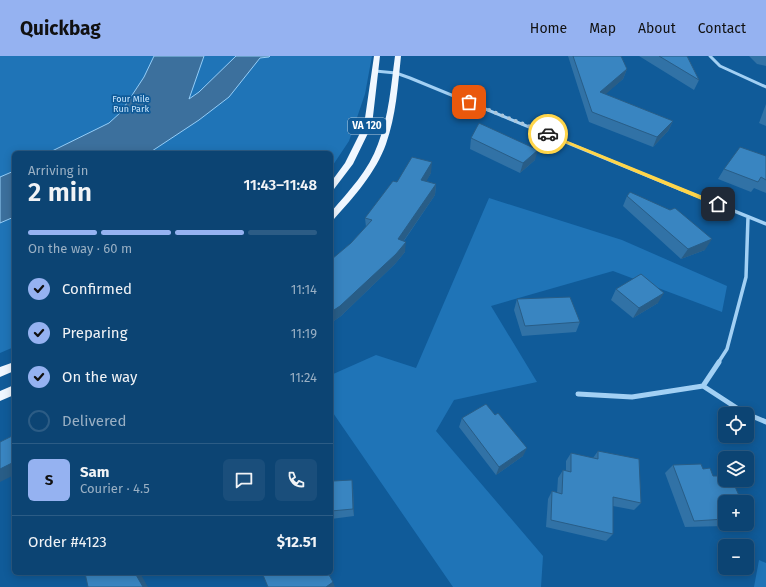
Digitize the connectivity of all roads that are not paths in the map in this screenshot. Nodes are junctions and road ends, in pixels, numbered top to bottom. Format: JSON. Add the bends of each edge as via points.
{"nodes":[{"id":1,"x":377,"y":56,"type":"edge"},
{"id":2,"x":398,"y":56,"type":"edge"},
{"id":3,"x":710,"y":56,"type":"edge"},
{"id":4,"x":375,"y":71,"type":"junction"},
{"id":5,"x":396,"y":73,"type":"junction"},
{"id":6,"x":766,"y":87,"type":"edge"},
{"id":7,"x":333,"y":184,"type":"edge"},
{"id":8,"x":333,"y":214,"type":"edge"},
{"id":9,"x":748,"y":217,"type":"junction"},
{"id":10,"x":766,"y":224,"type":"edge"},
{"id":11,"x":12,"y":367,"type":"edge"},
{"id":12,"x":0,"y":372,"type":"edge"},
{"id":13,"x":703,"y":386,"type":"junction"},
{"id":14,"x":12,"y":391,"type":"edge"},
{"id":15,"x":578,"y":394,"type":"dead end"},
{"id":16,"x":0,"y":396,"type":"edge"},
{"id":17,"x":735,"y":407,"type":"edge"},
{"id":18,"x":754,"y":417,"type":"edge"},
{"id":19,"x":766,"y":422,"type":"edge"}],
"edges":[{"from":1,"to":4,"type":"main road","number":"VA 120"},
{"from":2,"to":5,"type":"main road","number":"VA 120"},
{"from":3,"to":6,"type":"street","via":[[720,66]]},
{"from":4,"to":5,"type":"street"},
{"from":4,"to":7,"type":"main road","number":"VA 120","via":[[368,125],[348,164]]},
{"from":5,"to":8,"type":"main road","number":"VA 120","via":[[382,145],[372,164]]},
{"from":5,"to":9,"type":"street"},
{"from":9,"to":10,"type":"street"},
{"from":9,"to":13,"type":"street","via":[[746,277],[727,349]]},
{"from":11,"to":12,"type":"main road"},
{"from":13,"to":15,"type":"street","via":[[632,397]]},
{"from":13,"to":17,"type":"street"},
{"from":14,"to":16,"type":"main road"},
{"from":18,"to":19,"type":"street"}]}
